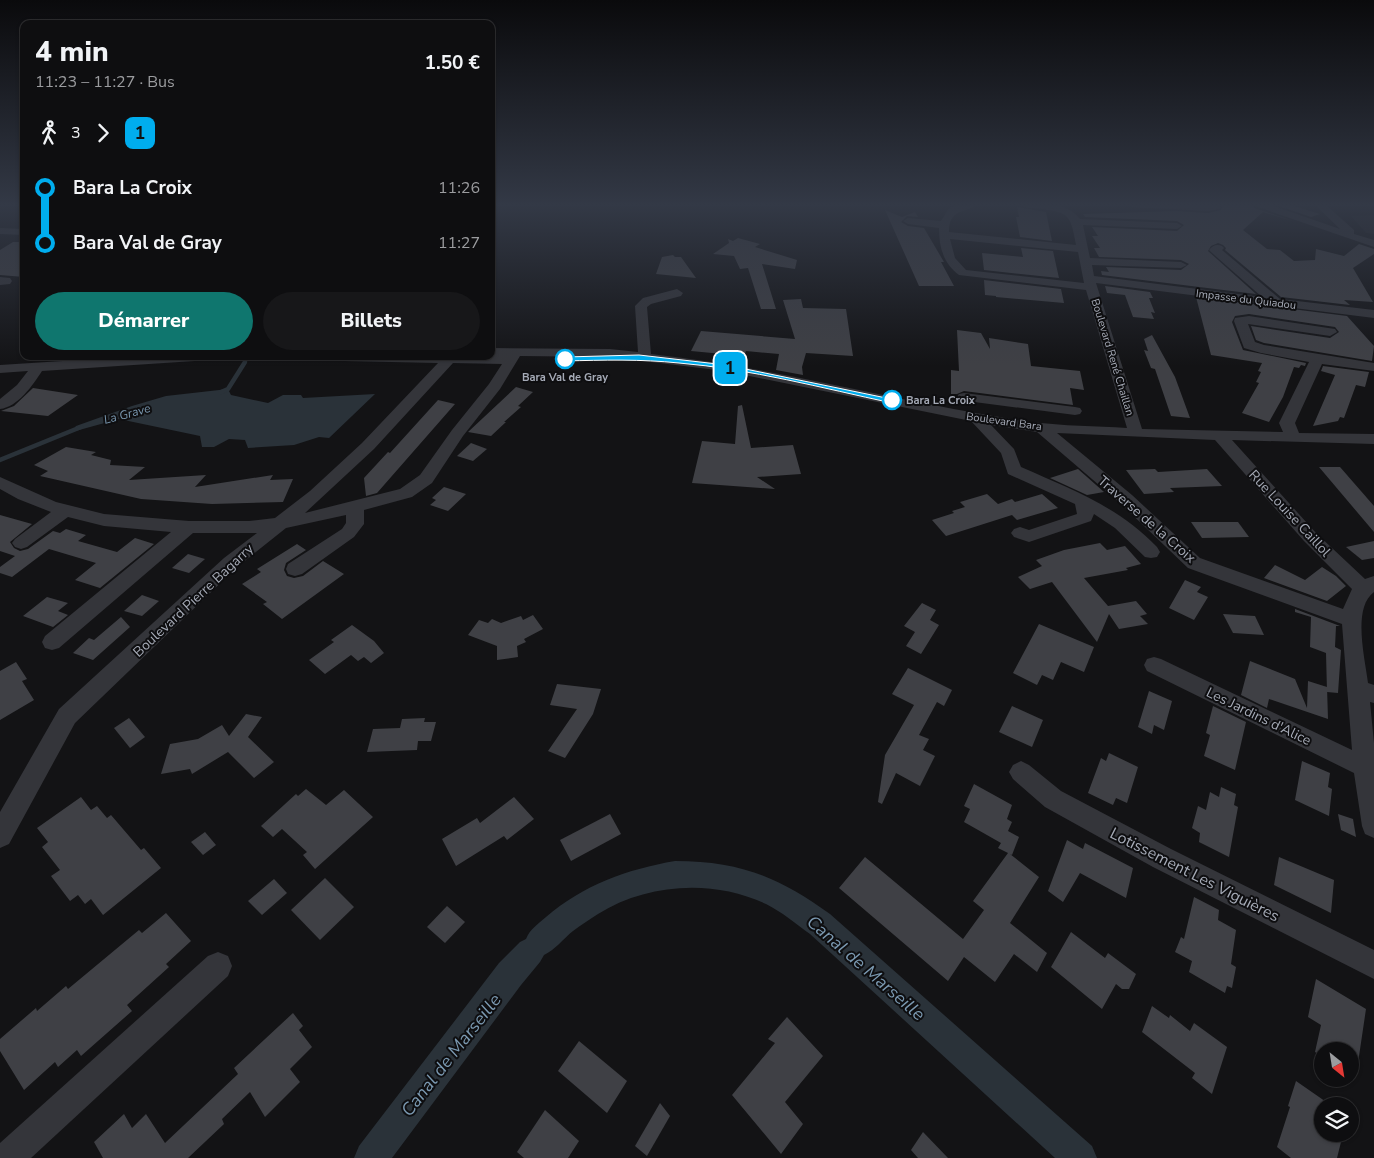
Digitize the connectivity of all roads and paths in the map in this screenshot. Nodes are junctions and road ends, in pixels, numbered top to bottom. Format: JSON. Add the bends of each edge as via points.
{"nodes":[{"id":1,"x":949,"y":258,"type":"edge"},
{"id":2,"x":1085,"y":258,"type":"edge"},
{"id":3,"x":1113,"y":258,"type":"edge"},
{"id":4,"x":1225,"y":258,"type":"edge"},
{"id":5,"x":1181,"y":265,"type":"dead end"},
{"id":6,"x":971,"y":274,"type":"junction"},
{"id":7,"x":1090,"y":283,"type":"junction"},
{"id":8,"x":976,"y":286,"type":"dead end"},
{"id":9,"x":677,"y":293,"type":"dead end"},
{"id":10,"x":1277,"y":302,"type":"junction"},
{"id":11,"x":1374,"y":314,"type":"edge"},
{"id":12,"x":1330,"y":332,"type":"dead end"},
{"id":13,"x":495,"y":353,"type":"edge"},
{"id":14,"x":513,"y":356,"type":"junction"},
{"id":15,"x":495,"y":357,"type":"edge"},
{"id":16,"x":642,"y":358,"type":"junction"},
{"id":17,"x":1317,"y":358,"type":"junction"},
{"id":18,"x":79,"y":360,"type":"edge"},
{"id":19,"x":424,"y":360,"type":"edge"},
{"id":20,"x":450,"y":360,"type":"edge"},
{"id":21,"x":38,"y":367,"type":"junction"},
{"id":22,"x":1374,"y":367,"type":"edge"},
{"id":23,"x":0,"y":370,"type":"edge"},
{"id":24,"x":420,"y":391,"type":"junction"},
{"id":25,"x":964,"y":396,"type":"dead end"},
{"id":26,"x":989,"y":400,"type":"junction"},
{"id":27,"x":1007,"y":402,"type":"junction"},
{"id":28,"x":1,"y":405,"type":"edge"},
{"id":29,"x":1075,"y":411,"type":"dead end"},
{"id":30,"x":1292,"y":416,"type":"junction"},
{"id":31,"x":983,"y":419,"type":"junction"},
{"id":32,"x":1008,"y":424,"type":"junction"},
{"id":33,"x":1041,"y":427,"type":"junction"},
{"id":34,"x":1136,"y":433,"type":"junction"},
{"id":35,"x":1220,"y":436,"type":"junction"},
{"id":36,"x":1293,"y":437,"type":"junction"},
{"id":37,"x":1318,"y":437,"type":"junction"},
{"id":38,"x":1374,"y":439,"type":"edge"},
{"id":39,"x":0,"y":482,"type":"edge"},
{"id":40,"x":1081,"y":499,"type":"junction"},
{"id":41,"x":355,"y":507,"type":"junction"},
{"id":42,"x":65,"y":511,"type":"junction"},
{"id":43,"x":282,"y":522,"type":"junction"},
{"id":44,"x":188,"y":528,"type":"junction"},
{"id":45,"x":1020,"y":533,"type":"dead end"},
{"id":46,"x":21,"y":543,"type":"dead end"},
{"id":47,"x":1151,"y":552,"type":"dead end"},
{"id":48,"x":294,"y":569,"type":"dead end"},
{"id":49,"x":1368,"y":585,"type":"edge"},
{"id":50,"x":1351,"y":620,"type":"junction"},
{"id":51,"x":52,"y":642,"type":"dead end"},
{"id":52,"x":1154,"y":665,"type":"dead end"},
{"id":53,"x":1366,"y":692,"type":"edge"},
{"id":54,"x":1365,"y":767,"type":"junction"},
{"id":55,"x":1021,"y":772,"type":"dead end"},
{"id":56,"x":1374,"y":826,"type":"edge"},
{"id":57,"x":0,"y":836,"type":"edge"},
{"id":58,"x":1374,"y":965,"type":"edge"},
{"id":59,"x":218,"y":966,"type":"dead end"},
{"id":60,"x":7,"y":1158,"type":"edge"}],
"edges":[{"from":1,"to":6,"type":"street","via":[[952,265],[963,273]]},
{"from":2,"to":7,"type":"street","name":"Boulevard René Chaillan"},
{"from":3,"to":5,"type":"street"},
{"from":4,"to":10,"type":"street"},
{"from":6,"to":7,"type":"street","name":"Impasse du Quiadou"},
{"from":6,"to":8,"type":"street","via":[[972,284]]},
{"from":7,"to":10,"type":"street","name":"Impasse du Quiadou"},
{"from":7,"to":34,"type":"street","name":"Boulevard René Chaillan"},
{"from":9,"to":16,"type":"street","via":[[647,301],[641,306],[645,346]]},
{"from":10,"to":11,"type":"street","name":"Impasse du Quiadou"},
{"from":12,"to":17,"type":"street","via":[[1240,321],[1249,345]]},
{"from":13,"to":14,"type":"street","name":"Boulevard Bara"},
{"from":14,"to":15,"type":"street","name":"Boulevard Bara"},
{"from":14,"to":16,"type":"street","name":"Boulevard Bara"},
{"from":14,"to":41,"type":"street","via":[[495,386],[457,433],[426,479],[406,493]]},
{"from":16,"to":31,"type":"street","name":"Boulevard Bara","via":[[726,367]]},
{"from":17,"to":22,"type":"street"},
{"from":17,"to":30,"type":"street"},
{"from":18,"to":21,"type":"street"},
{"from":19,"to":24,"type":"street"},
{"from":20,"to":24,"type":"street","name":"Boulevard Pierre Bagarry"},
{"from":21,"to":23,"type":"street"},
{"from":21,"to":28,"type":"street","via":[[26,385]]},
{"from":24,"to":43,"type":"street","name":"Boulevard Pierre Bagarry","via":[[368,446]]},
{"from":25,"to":26,"type":"street"},
{"from":26,"to":27,"type":"street"},
{"from":26,"to":31,"type":"street"},
{"from":27,"to":29,"type":"street"},
{"from":27,"to":32,"type":"street"},
{"from":30,"to":36,"type":"street","via":[[1287,423]]},
{"from":30,"to":37,"type":"street"},
{"from":31,"to":32,"type":"street","name":"Boulevard Bara"},
{"from":31,"to":40,"type":"street","via":[[1008,452],[1014,470]]},
{"from":32,"to":33,"type":"street","name":"Boulevard Bara"},
{"from":33,"to":34,"type":"street","name":"Boulevard Bara"},
{"from":33,"to":50,"type":"street","name":"Traverse de la Croix","via":[[1126,499],[1194,563]]},
{"from":34,"to":35,"type":"street","name":"Boulevard Bara"},
{"from":35,"to":36,"type":"street","name":"Boulevard Bara"},
{"from":35,"to":49,"type":"street","name":"Rue Louise Caillol","via":[[1310,537]]},
{"from":36,"to":37,"type":"street","name":"Boulevard Bara"},
{"from":37,"to":38,"type":"street","name":"Boulevard Bara"},
{"from":39,"to":42,"type":"street"},
{"from":40,"to":45,"type":"street","via":[[1085,517],[1029,536]]},
{"from":40,"to":47,"type":"street","via":[[1140,537]]},
{"from":41,"to":43,"type":"street"},
{"from":41,"to":48,"type":"street","via":[[355,524],[348,533]]},
{"from":42,"to":44,"type":"street","via":[[118,522]]},
{"from":42,"to":46,"type":"street"},
{"from":43,"to":44,"type":"street","via":[[254,527]]},
{"from":43,"to":57,"type":"street","name":"Boulevard Pierre Bagarry","via":[[230,563],[67,716]]},
{"from":44,"to":51,"type":"street"},
{"from":49,"to":50,"type":"street","via":[[1353,606]]},
{"from":50,"to":53,"type":"street"},
{"from":52,"to":54,"type":"street","name":"Les Jardins d'Alice"},
{"from":53,"to":54,"type":"street"},
{"from":54,"to":56,"type":"street"},
{"from":55,"to":58,"type":"street","name":"Lotissement Les Viguières","via":[[1053,799]]},
{"from":59,"to":60,"type":"street"}]}
